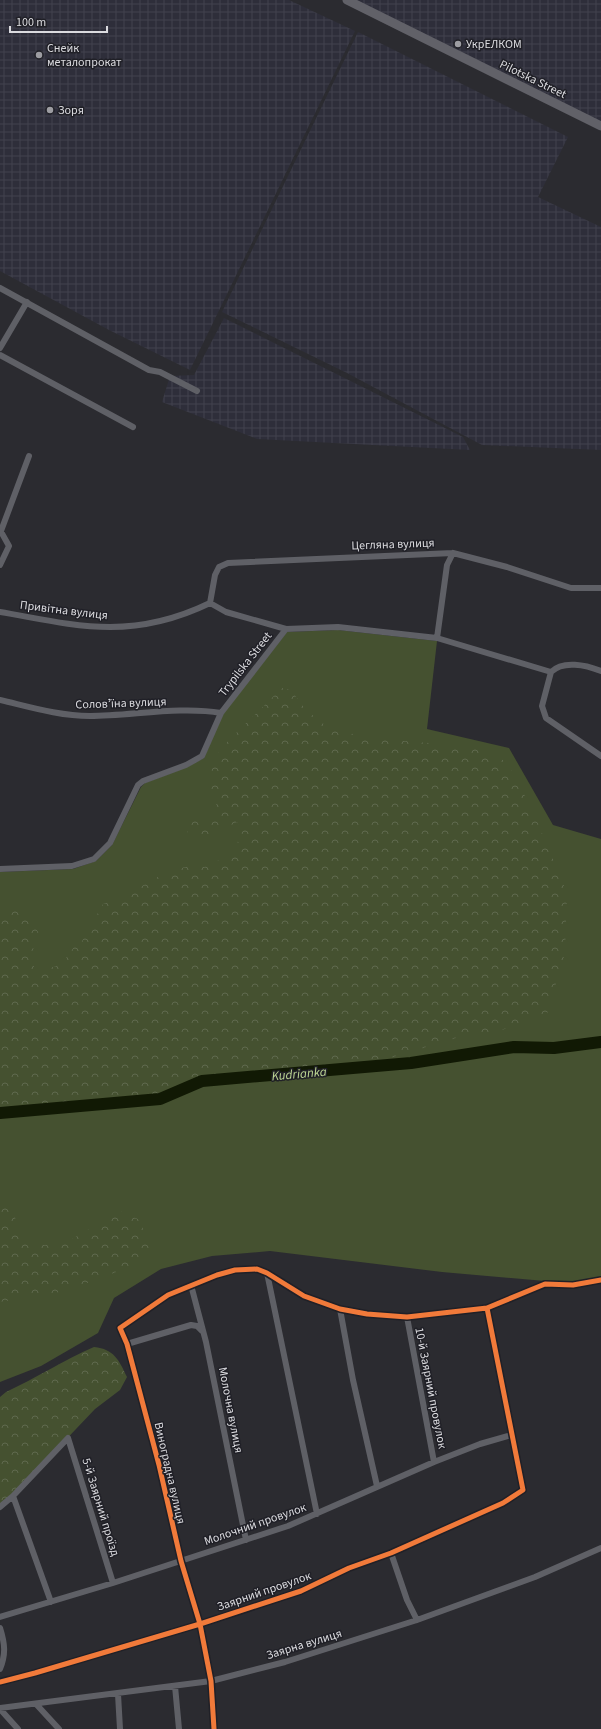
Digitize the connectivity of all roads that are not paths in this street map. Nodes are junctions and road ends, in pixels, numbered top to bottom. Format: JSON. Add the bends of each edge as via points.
{"nodes":[{"id":1,"x":347,"y":0,"type":"edge"},
{"id":2,"x":601,"y":126,"type":"edge"},
{"id":3,"x":0,"y":288,"type":"edge"},
{"id":4,"x":26,"y":302,"type":"junction"},
{"id":5,"x":0,"y":348,"type":"edge"},
{"id":6,"x":0,"y":355,"type":"edge"},
{"id":7,"x":197,"y":391,"type":"dead end"},
{"id":8,"x":134,"y":427,"type":"dead end"},
{"id":9,"x":29,"y":456,"type":"dead end"},
{"id":10,"x":0,"y":531,"type":"edge"},
{"id":11,"x":453,"y":553,"type":"junction"},
{"id":12,"x":0,"y":565,"type":"edge"},
{"id":13,"x":601,"y":588,"type":"edge"},
{"id":14,"x":210,"y":603,"type":"junction"},
{"id":15,"x":0,"y":612,"type":"edge"},
{"id":16,"x":286,"y":629,"type":"junction"},
{"id":17,"x":438,"y":638,"type":"junction"},
{"id":18,"x":601,"y":671,"type":"edge"},
{"id":19,"x":551,"y":672,"type":"junction"},
{"id":20,"x":0,"y":700,"type":"edge"},
{"id":21,"x":221,"y":713,"type":"junction"},
{"id":22,"x":601,"y":756,"type":"edge"},
{"id":23,"x":0,"y":869,"type":"edge"},
{"id":24,"x":267,"y":1272,"type":"junction"},
{"id":25,"x":601,"y":1280,"type":"edge"},
{"id":26,"x":191,"y":1285,"type":"junction"},
{"id":27,"x":487,"y":1308,"type":"junction"},
{"id":28,"x":340,"y":1309,"type":"junction"},
{"id":29,"x":407,"y":1317,"type":"junction"},
{"id":30,"x":202,"y":1330,"type":"junction"},
{"id":31,"x":127,"y":1344,"type":"junction"},
{"id":32,"x":511,"y":1435,"type":"junction"},
{"id":33,"x":434,"y":1462,"type":"junction"},
{"id":34,"x":376,"y":1486,"type":"junction"},
{"id":35,"x":13,"y":1496,"type":"junction"},
{"id":36,"x":0,"y":1507,"type":"edge"},
{"id":37,"x":317,"y":1514,"type":"junction"},
{"id":38,"x":246,"y":1540,"type":"junction"},
{"id":39,"x":601,"y":1548,"type":"edge"},
{"id":40,"x":391,"y":1553,"type":"junction"},
{"id":41,"x":181,"y":1561,"type":"junction"},
{"id":42,"x":113,"y":1583,"type":"junction"},
{"id":43,"x":51,"y":1602,"type":"junction"},
{"id":44,"x":0,"y":1617,"type":"edge"},
{"id":45,"x":417,"y":1620,"type":"junction"},
{"id":46,"x":200,"y":1624,"type":"junction"},
{"id":47,"x":0,"y":1628,"type":"edge"},
{"id":48,"x":0,"y":1669,"type":"edge"},
{"id":49,"x":211,"y":1681,"type":"junction"},
{"id":50,"x":0,"y":1682,"type":"edge"},
{"id":51,"x":175,"y":1686,"type":"junction"},
{"id":52,"x":118,"y":1694,"type":"junction"},
{"id":53,"x":36,"y":1704,"type":"junction"},
{"id":54,"x":0,"y":1709,"type":"edge"},
{"id":55,"x":18,"y":1729,"type":"edge"},
{"id":56,"x":59,"y":1729,"type":"edge"},
{"id":57,"x":120,"y":1729,"type":"edge"},
{"id":58,"x":179,"y":1729,"type":"edge"},
{"id":59,"x":214,"y":1729,"type":"edge"}],
"edges":[{"from":1,"to":2,"type":"street","name":"Pilotska Street"},
{"from":3,"to":4,"type":"street"},
{"from":4,"to":5,"type":"street"},
{"from":4,"to":7,"type":"street","via":[[149,370],[160,372]]},
{"from":6,"to":8,"type":"street"},
{"from":9,"to":10,"type":"street"},
{"from":10,"to":12,"type":"street","via":[[9,546]]},
{"from":11,"to":13,"type":"street","name":"Цегляна вулиця","via":[[571,588]]},
{"from":11,"to":14,"type":"street","name":"Цегляна вулиця","via":[[228,563],[219,567],[215,575]]},
{"from":11,"to":17,"type":"street","via":[[448,565]]},
{"from":14,"to":15,"type":"street","name":"Привітна вулиця","via":[[154,623],[110,627]]},
{"from":14,"to":16,"type":"street","via":[[226,612]]},
{"from":16,"to":17,"type":"street","name":"Trypilska Street","via":[[338,627]]},
{"from":16,"to":21,"type":"street","name":"Trypilska Street"},
{"from":17,"to":19,"type":"street","name":"Trypilska Street"},
{"from":18,"to":19,"type":"street","via":[[590,666],[568,665],[556,667]]},
{"from":19,"to":22,"type":"street","via":[[542,706],[546,718]]},
{"from":20,"to":21,"type":"street","name":"Соловʼїна вулиця","via":[[60,714],[89,716]]},
{"from":21,"to":23,"type":"street","name":"Trypilska Street","via":[[202,756],[138,785],[110,843],[94,859],[72,866]]},
{"from":24,"to":26,"type":"street","via":[[257,1269],[235,1270]]},
{"from":24,"to":28,"type":"street","via":[[304,1296]]},
{"from":24,"to":37,"type":"street"},
{"from":25,"to":27,"type":"street","via":[[573,1285],[545,1284]]},
{"from":26,"to":30,"type":"street","name":"Молочна вулиця"},
{"from":26,"to":31,"type":"street","name":"Виноградна вулиця","via":[[162,1299],[120,1328]]},
{"from":27,"to":29,"type":"street"},
{"from":27,"to":32,"type":"street"},
{"from":28,"to":29,"type":"street"},
{"from":28,"to":34,"type":"street"},
{"from":29,"to":33,"type":"street","name":"10-й Заярний провулок"},
{"from":30,"to":31,"type":"street","via":[[191,1325]]},
{"from":30,"to":38,"type":"street","name":"Молочна вулиця"},
{"from":31,"to":41,"type":"street","name":"Виноградна вулиця"},
{"from":32,"to":33,"type":"street","name":"Молочний провулок"},
{"from":32,"to":40,"type":"street","name":"Заярний провулок","via":[[523,1490],[503,1503]]},
{"from":33,"to":34,"type":"street","name":"Молочний провулок"},
{"from":34,"to":37,"type":"street","name":"Молочний провулок"},
{"from":35,"to":36,"type":"street"},
{"from":35,"to":42,"type":"street","name":"5-й Заярний проїзд","via":[[68,1438]]},
{"from":35,"to":43,"type":"street"},
{"from":37,"to":38,"type":"street","name":"Молочний провулок"},
{"from":38,"to":41,"type":"street","name":"Молочний провулок"},
{"from":39,"to":45,"type":"street","name":"Заярна вулиця","via":[[535,1578]]},
{"from":40,"to":45,"type":"street","via":[[407,1600]]},
{"from":40,"to":46,"type":"street","name":"Заярний провулок","via":[[349,1568],[296,1593]]},
{"from":41,"to":42,"type":"street","name":"Молочний провулок"},
{"from":41,"to":46,"type":"street","name":"Виноградна вулиця"},
{"from":42,"to":43,"type":"street","name":"Молочний провулок"},
{"from":43,"to":44,"type":"street","name":"Молочний провулок"},
{"from":45,"to":49,"type":"street","name":"Заярна вулиця","via":[[285,1662]]},
{"from":46,"to":49,"type":"street","name":"Виноградна вулиця"},
{"from":46,"to":50,"type":"street","name":"Заярний провулок"},
{"from":47,"to":48,"type":"street","via":[[5,1648]]},
{"from":49,"to":51,"type":"street","name":"Заярна вулиця"},
{"from":49,"to":59,"type":"street","name":"Виноградна вулиця"},
{"from":51,"to":52,"type":"street","name":"Заярна вулиця"},
{"from":51,"to":58,"type":"street"},
{"from":52,"to":53,"type":"street","name":"Заярна вулиця"},
{"from":52,"to":57,"type":"street"},
{"from":53,"to":54,"type":"street","name":"Заярна вулиця"},
{"from":53,"to":56,"type":"street"},
{"from":54,"to":55,"type":"street"}]}
